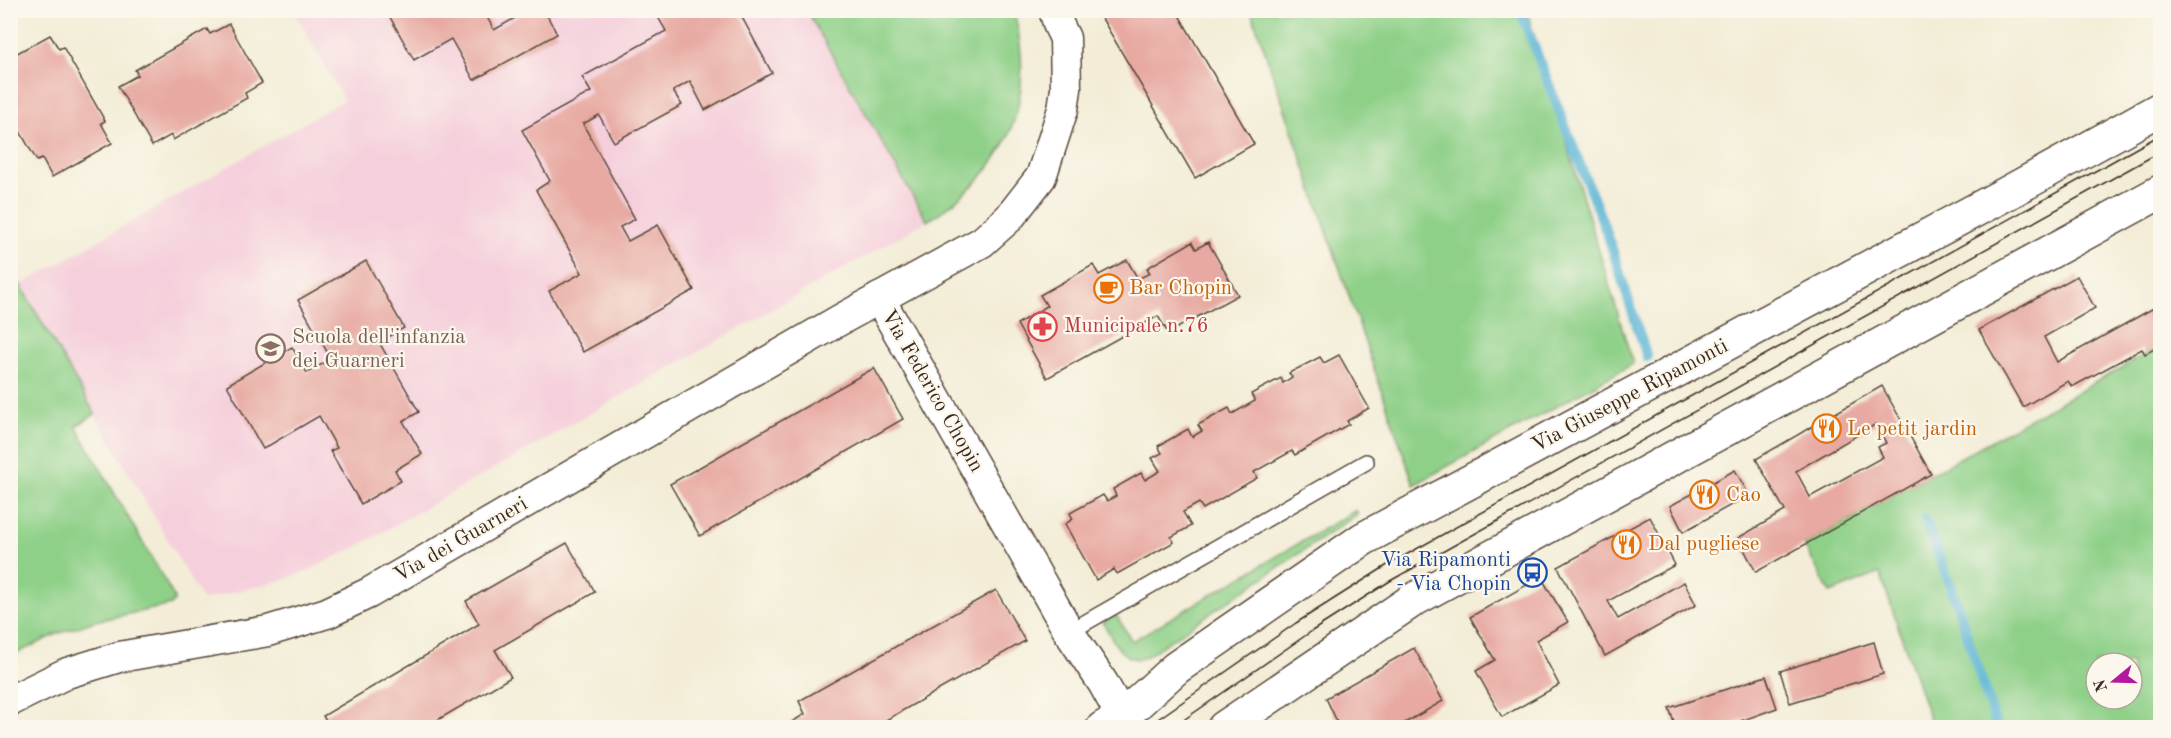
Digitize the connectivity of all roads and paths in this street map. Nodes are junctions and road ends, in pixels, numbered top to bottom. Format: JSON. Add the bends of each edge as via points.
{"nodes":[{"id":1,"x":1054,"y":10,"type":"edge"},
{"id":2,"x":2160,"y":108,"type":"edge"},
{"id":3,"x":2160,"y":192,"type":"edge"},
{"id":4,"x":879,"y":298,"type":"junction"},
{"id":5,"x":1366,"y":462,"type":"dead end"},
{"id":6,"x":1069,"y":632,"type":"junction"},
{"id":7,"x":10,"y":701,"type":"edge"},
{"id":8,"x":1118,"y":724,"type":"edge"},
{"id":9,"x":1224,"y":728,"type":"edge"}],
"edges":[{"from":1,"to":4,"type":"street","name":"Via Federico Chopin","via":[[1065,38],[1066,89],[1041,177],[1010,218],[982,243]]},
{"from":2,"to":8,"type":"street","name":"Via Giuseppe Ripamonti","via":[[1363,539],[1176,668]]},
{"from":3,"to":9,"type":"street","via":[[1413,600]]},
{"from":4,"to":6,"type":"street","name":"Via Federico Chopin"},
{"from":4,"to":7,"type":"street","name":"Via dei Guarneri","via":[[369,593],[327,613],[268,631],[119,657],[67,673]]},
{"from":5,"to":6,"type":"lane"},
{"from":6,"to":8,"type":"street","name":"Via Federico Chopin","via":[[1103,683]]}]}
